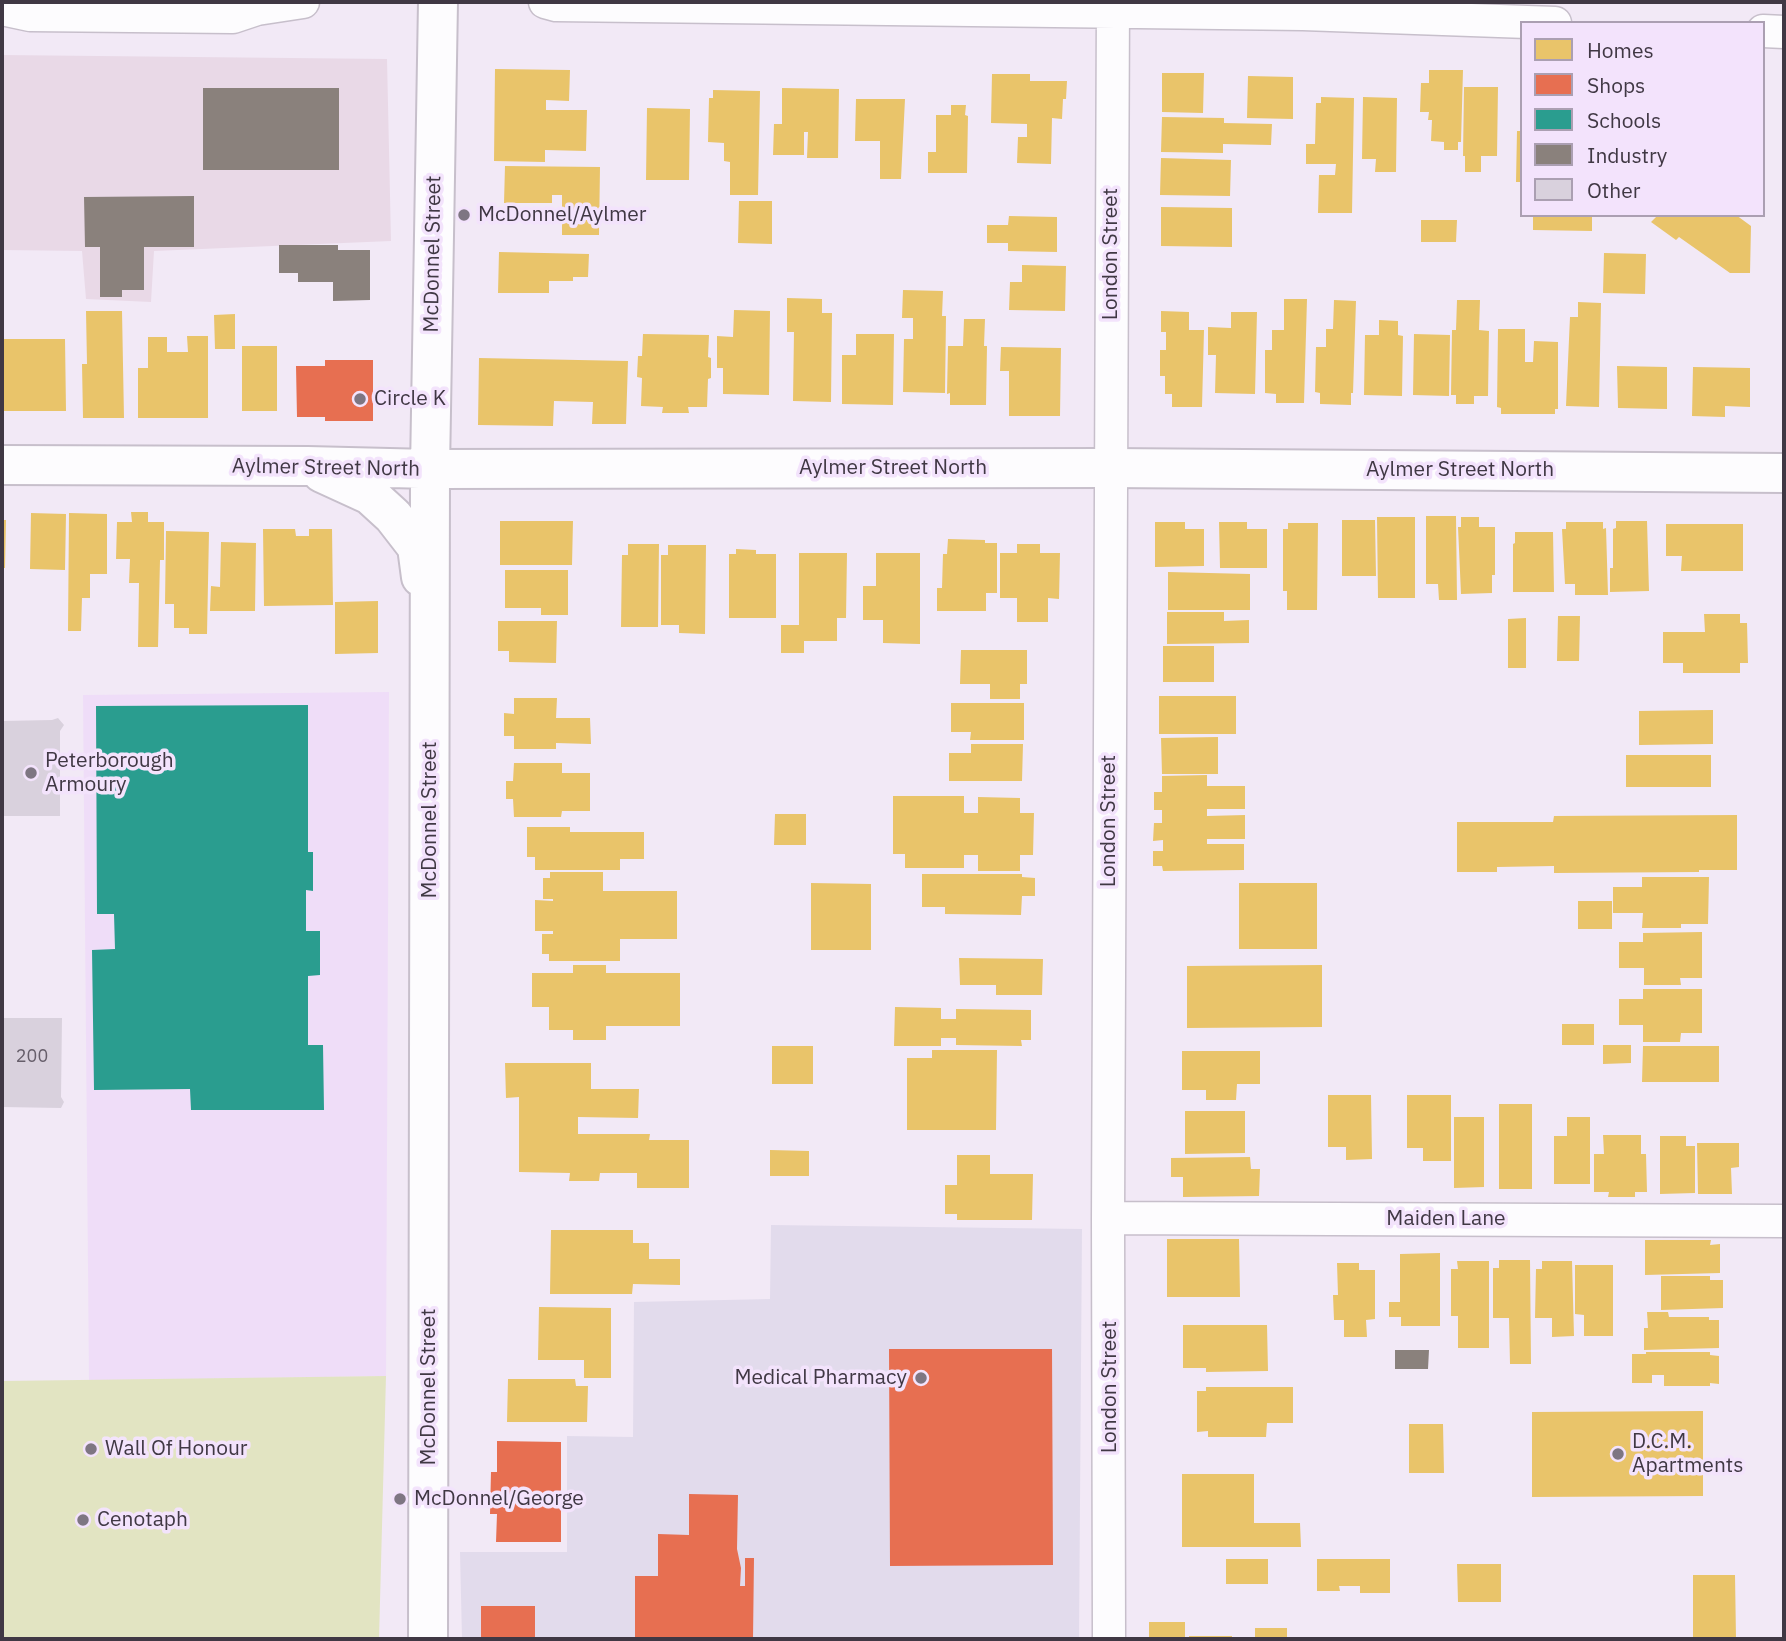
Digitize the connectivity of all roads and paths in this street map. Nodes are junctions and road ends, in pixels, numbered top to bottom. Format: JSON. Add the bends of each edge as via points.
{"nodes":[{"id":1,"x":303,"y":2,"type":"edge"},
{"id":2,"x":438,"y":2,"type":"edge"},
{"id":3,"x":550,"y":3,"type":"edge"},
{"id":4,"x":1113,"y":7,"type":"edge"},
{"id":5,"x":16,"y":12,"type":"edge"},
{"id":6,"x":1520,"y":21,"type":"edge"},
{"id":7,"x":1765,"y":31,"type":"edge"},
{"id":8,"x":1784,"y":32,"type":"edge"},
{"id":9,"x":2,"y":466,"type":"edge"},
{"id":10,"x":308,"y":466,"type":"junction"},
{"id":11,"x":1110,"y":468,"type":"junction"},
{"id":12,"x":430,"y":469,"type":"junction"},
{"id":13,"x":1784,"y":472,"type":"edge"},
{"id":14,"x":430,"y":638,"type":"junction"},
{"id":15,"x":1108,"y":1218,"type":"junction"},
{"id":16,"x":1784,"y":1221,"type":"edge"},
{"id":17,"x":428,"y":1639,"type":"edge"},
{"id":18,"x":1109,"y":1639,"type":"edge"}],
"edges":[{"from":1,"to":5,"type":"street","via":[[233,17]]},
{"from":2,"to":12,"type":"street","name":"McDonnel Street"},
{"from":3,"to":4,"type":"street"},
{"from":4,"to":6,"type":"street"},
{"from":4,"to":11,"type":"street","name":"London Street"},
{"from":7,"to":8,"type":"street"},
{"from":9,"to":10,"type":"street","name":"Aylmer Street North"},
{"from":10,"to":12,"type":"street","name":"Aylmer Street North"},
{"from":10,"to":14,"type":"street","via":[[370,495],[417,547]]},
{"from":11,"to":12,"type":"street","name":"Aylmer Street North"},
{"from":11,"to":13,"type":"street","name":"Aylmer Street North"},
{"from":11,"to":15,"type":"street","name":"London Street"},
{"from":12,"to":14,"type":"street","name":"McDonnel Street"},
{"from":14,"to":17,"type":"street","name":"McDonnel Street"},
{"from":15,"to":16,"type":"street","name":"Maiden Lane"},
{"from":15,"to":18,"type":"street","name":"London Street"}]}
